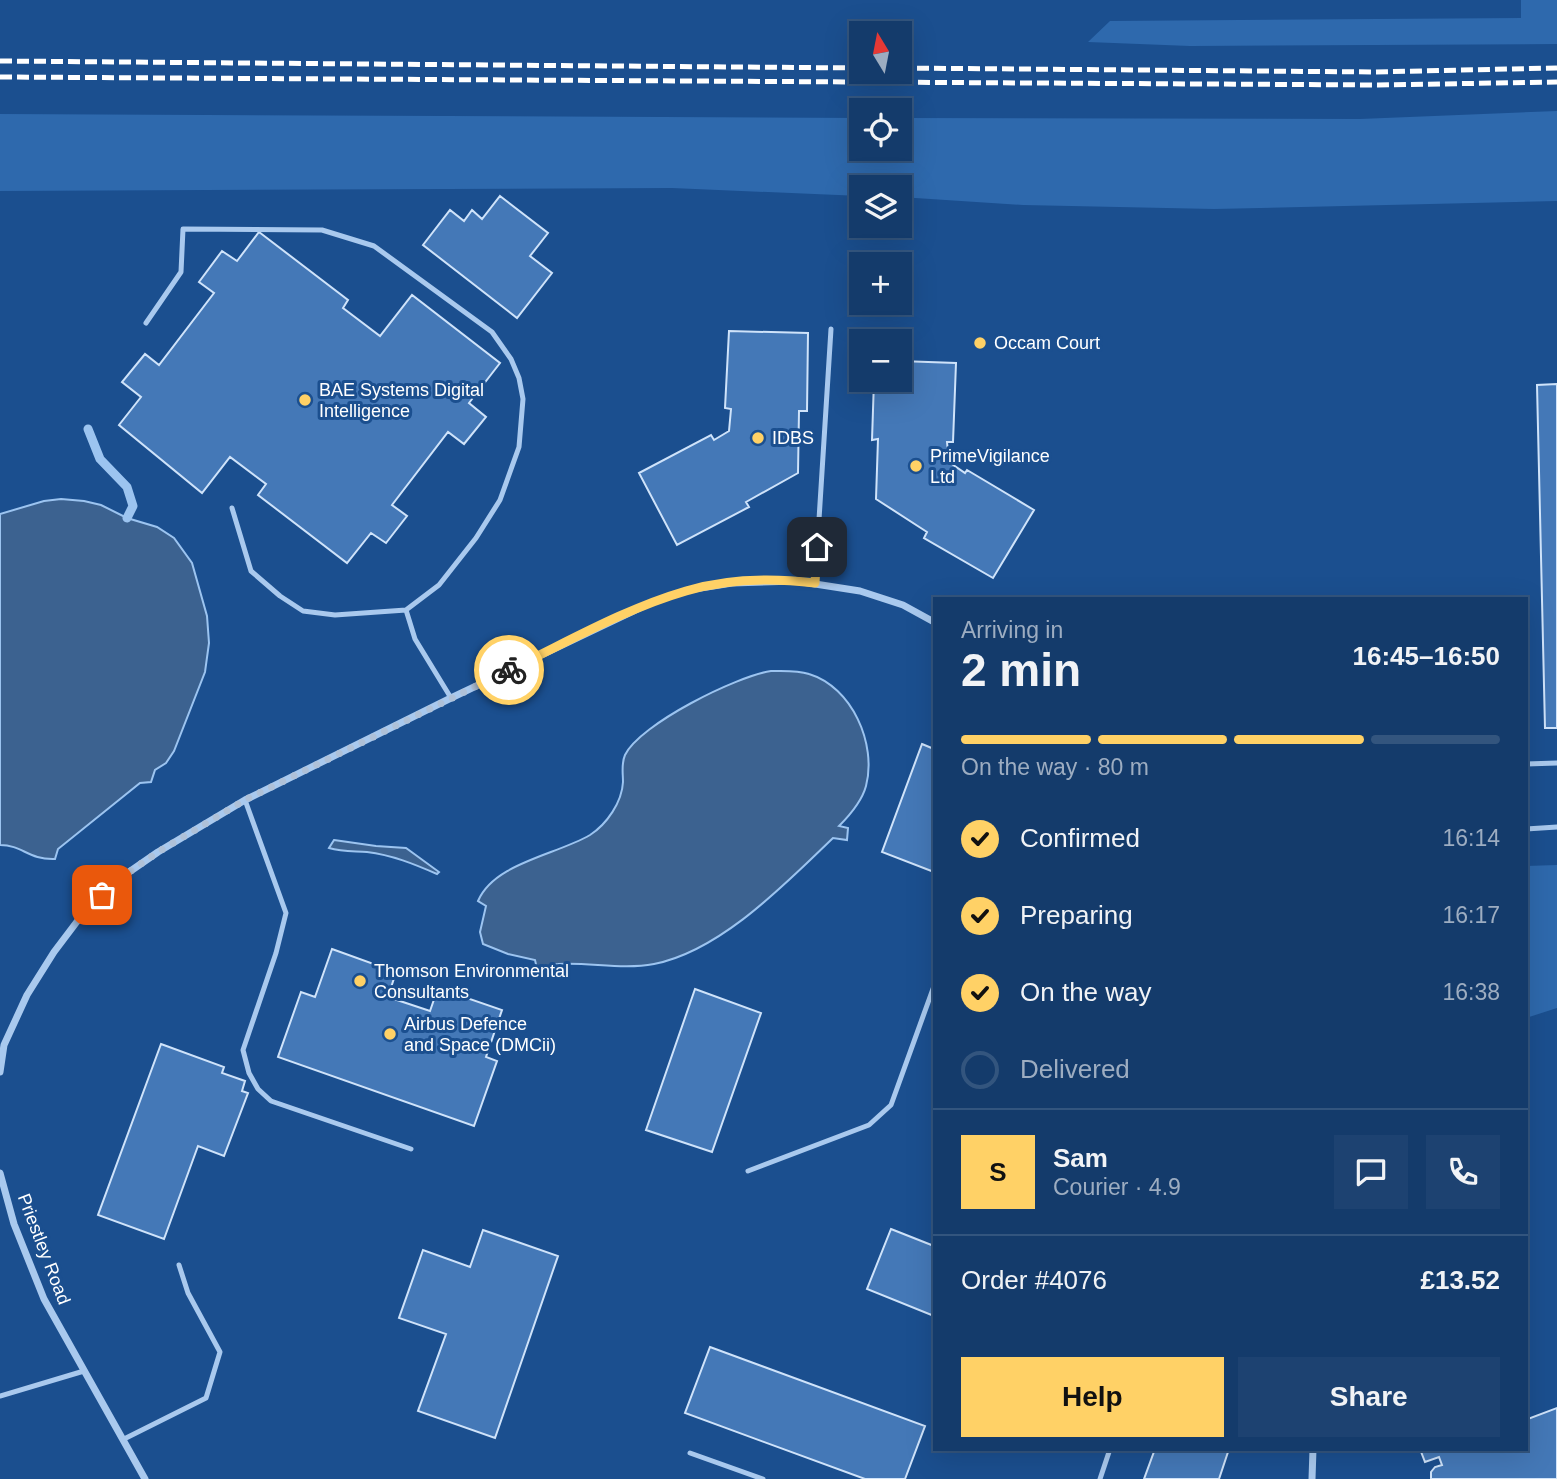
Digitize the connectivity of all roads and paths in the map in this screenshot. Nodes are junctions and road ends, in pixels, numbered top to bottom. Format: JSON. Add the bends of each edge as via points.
{"nodes":[{"id":1,"x":146,"y":323,"type":"dead end"},
{"id":2,"x":831,"y":329,"type":"dead end"},
{"id":3,"x":232,"y":508,"type":"dead end"},
{"id":4,"x":815,"y":583,"type":"junction"},
{"id":5,"x":406,"y":610,"type":"junction"},
{"id":6,"x":933,"y":621,"type":"edge"},
{"id":7,"x":451,"y":698,"type":"junction"},
{"id":8,"x":1557,"y":763,"type":"edge"},
{"id":9,"x":1528,"y":764,"type":"edge"},
{"id":10,"x":245,"y":800,"type":"junction"},
{"id":11,"x":1557,"y":827,"type":"edge"},
{"id":12,"x":1528,"y":829,"type":"edge"},
{"id":13,"x":933,"y":989,"type":"edge"},
{"id":14,"x":0,"y":1072,"type":"edge"},
{"id":15,"x":411,"y":1149,"type":"dead end"},
{"id":16,"x":748,"y":1171,"type":"dead end"},
{"id":17,"x":0,"y":1173,"type":"edge"},
{"id":18,"x":179,"y":1265,"type":"dead end"},
{"id":19,"x":84,"y":1371,"type":"junction"},
{"id":20,"x":0,"y":1396,"type":"edge"},
{"id":21,"x":124,"y":1439,"type":"junction"},
{"id":22,"x":1109,"y":1451,"type":"edge"},
{"id":23,"x":1313,"y":1451,"type":"edge"},
{"id":24,"x":690,"y":1452,"type":"dead end"},
{"id":25,"x":145,"y":1479,"type":"edge"},
{"id":26,"x":763,"y":1479,"type":"edge"},
{"id":27,"x":1100,"y":1479,"type":"edge"},
{"id":28,"x":1312,"y":1479,"type":"edge"}],
"edges":[{"from":1,"to":5,"type":"lane","via":[[181,272],[183,229],[322,230],[374,246],[492,332],[512,359],[523,399],[513,468],[476,538],[439,585]]},
{"from":2,"to":4,"type":"lane"},
{"from":3,"to":5,"type":"lane","via":[[251,570],[303,611],[335,615]]},
{"from":4,"to":6,"type":"street","via":[[903,605]]},
{"from":4,"to":7,"type":"street","via":[[763,581],[688,590],[648,604]]},
{"from":5,"to":7,"type":"lane","via":[[415,639]]},
{"from":7,"to":10,"type":"street"},
{"from":8,"to":9,"type":"lane"},
{"from":10,"to":14,"type":"street","via":[[119,879],[85,911],[27,995],[4,1045]]},
{"from":10,"to":15,"type":"lane","via":[[286,913],[243,1050],[249,1073],[271,1101]]},
{"from":11,"to":12,"type":"lane"},
{"from":13,"to":16,"type":"lane","via":[[891,1105],[869,1125]]},
{"from":17,"to":19,"type":"street","name":"Priestley Road","via":[[44,1300]]},
{"from":18,"to":21,"type":"lane","via":[[188,1293],[220,1352],[206,1398]]},
{"from":19,"to":20,"type":"lane"},
{"from":19,"to":21,"type":"street","name":"Priestley Road"},
{"from":21,"to":25,"type":"street","name":"Priestley Road"},
{"from":22,"to":27,"type":"lane"},
{"from":23,"to":28,"type":"street"},
{"from":24,"to":26,"type":"lane"}]}
